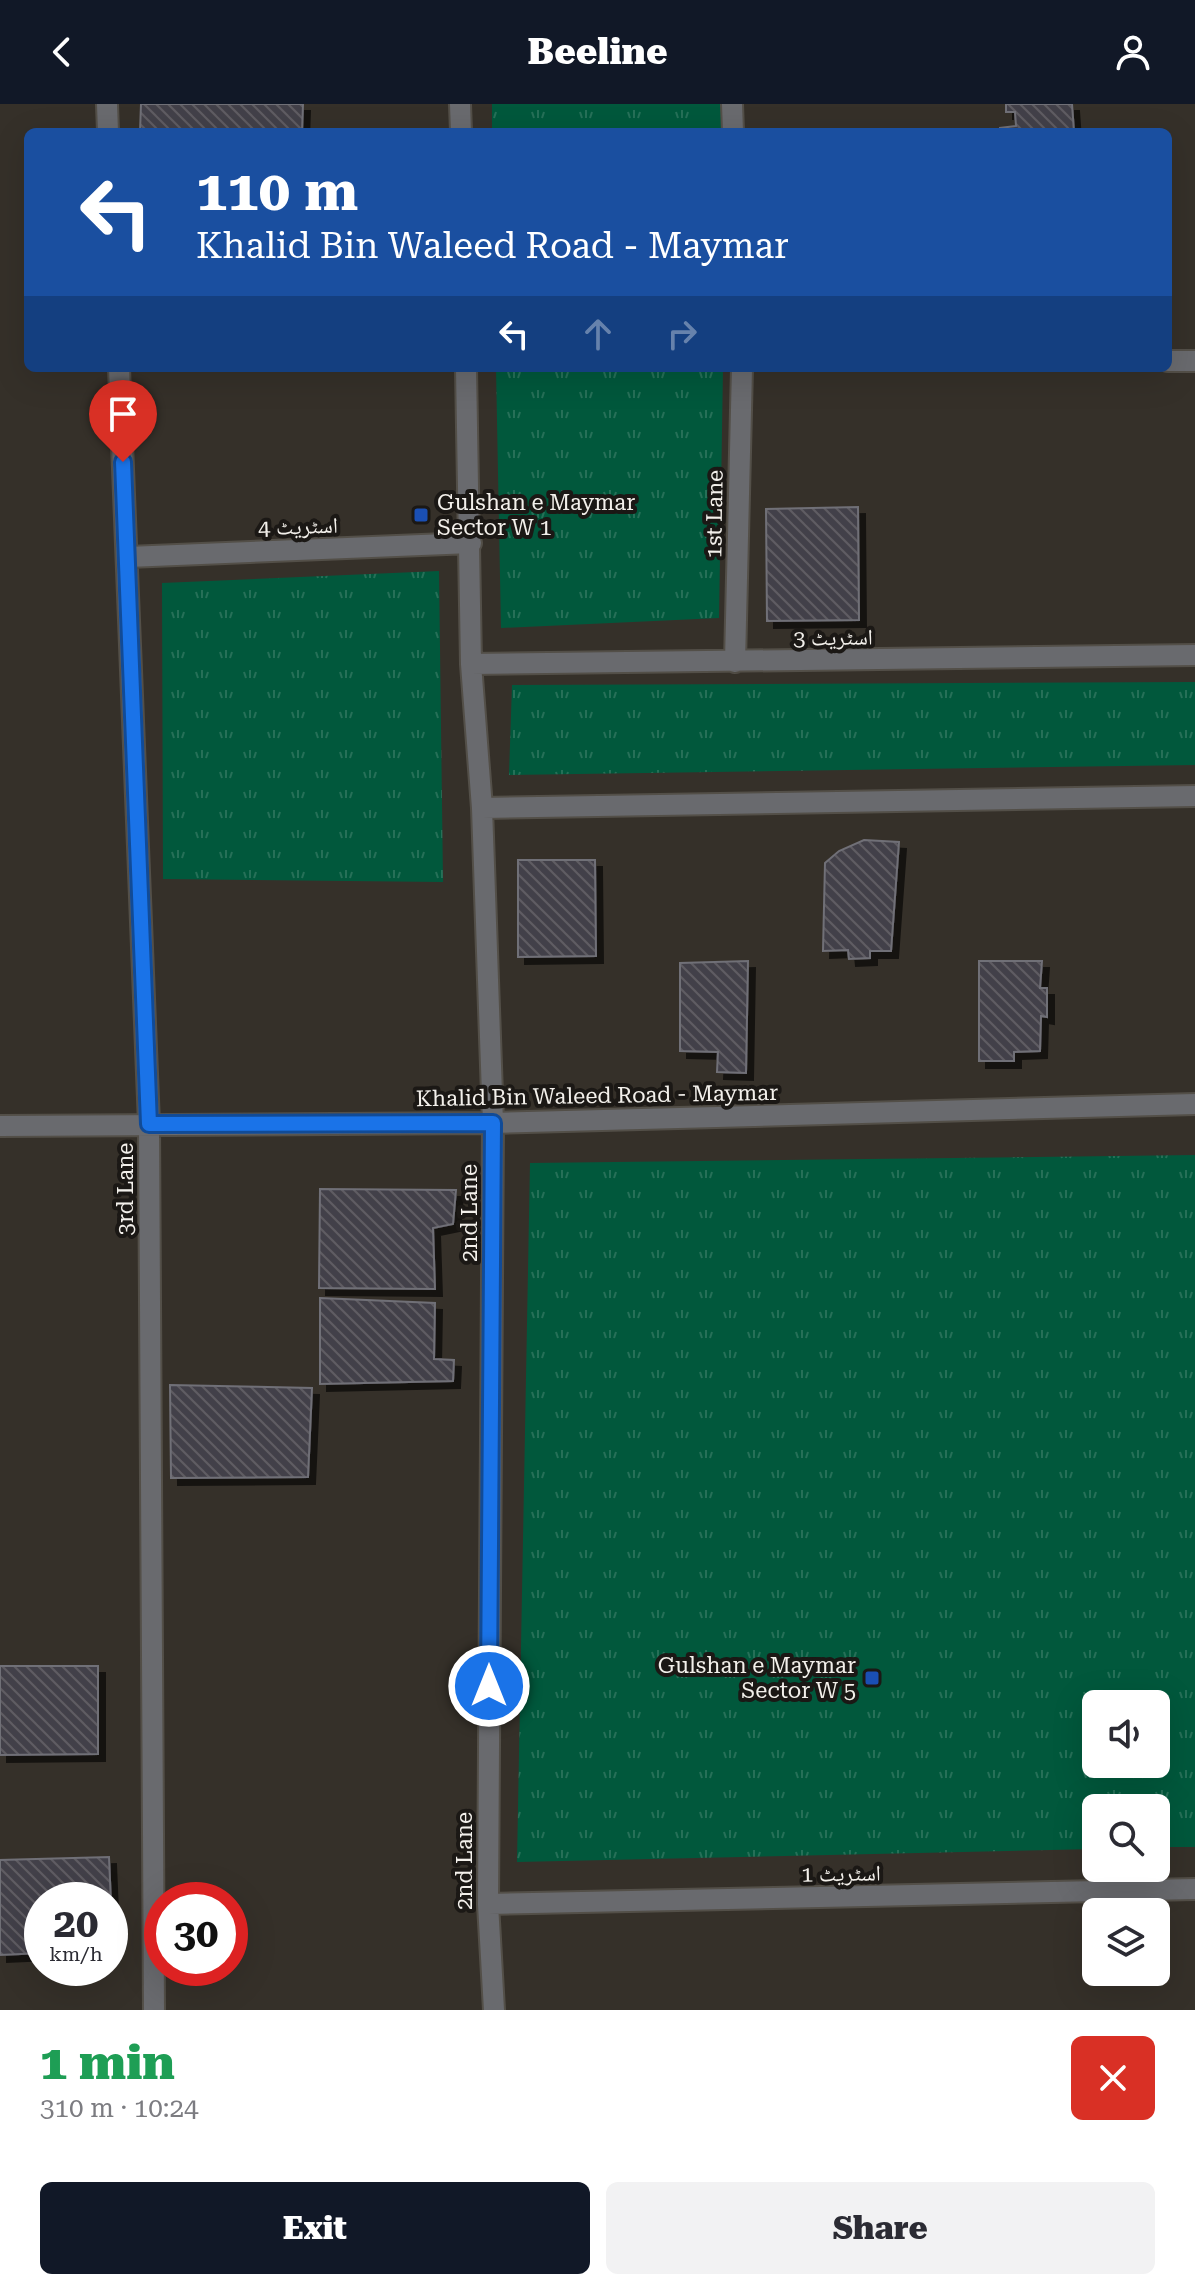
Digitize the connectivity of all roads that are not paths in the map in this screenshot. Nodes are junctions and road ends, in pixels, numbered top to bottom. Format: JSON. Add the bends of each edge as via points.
{"nodes":[{"id":1,"x":107,"y":104,"type":"edge"},
{"id":2,"x":460,"y":104,"type":"edge"},
{"id":3,"x":732,"y":104,"type":"edge"},
{"id":4,"x":108,"y":128,"type":"edge"},
{"id":5,"x":461,"y":128,"type":"edge"},
{"id":6,"x":733,"y":128,"type":"edge"},
{"id":7,"x":1172,"y":361,"type":"edge"},
{"id":8,"x":1195,"y":361,"type":"edge"},
{"id":9,"x":119,"y":372,"type":"edge"},
{"id":10,"x":466,"y":372,"type":"edge"},
{"id":11,"x":742,"y":372,"type":"edge"},
{"id":12,"x":471,"y":543,"type":"junction"},
{"id":13,"x":128,"y":557,"type":"junction"},
{"id":14,"x":1195,"y":655,"type":"edge"},
{"id":15,"x":735,"y":662,"type":"junction"},
{"id":16,"x":471,"y":664,"type":"junction"},
{"id":17,"x":1195,"y":796,"type":"edge"},
{"id":18,"x":482,"y":808,"type":"junction"},
{"id":19,"x":1195,"y":1104,"type":"edge"},
{"id":20,"x":493,"y":1123,"type":"junction"},
{"id":21,"x":149,"y":1124,"type":"junction"},
{"id":22,"x":0,"y":1126,"type":"edge"},
{"id":23,"x":1195,"y":1889,"type":"edge"},
{"id":24,"x":488,"y":1904,"type":"junction"},
{"id":25,"x":154,"y":2010,"type":"edge"},
{"id":26,"x":494,"y":2010,"type":"edge"}],
"edges":[{"from":1,"to":4,"type":"street"},
{"from":2,"to":5,"type":"street"},
{"from":3,"to":6,"type":"street"},
{"from":7,"to":8,"type":"street"},
{"from":9,"to":13,"type":"street","name":"3rd Lane"},
{"from":10,"to":12,"type":"street","name":"2nd Lane"},
{"from":11,"to":15,"type":"street","name":"1st Lane"},
{"from":12,"to":13,"type":"street","name":"اسٹریٹ 4"},
{"from":12,"to":16,"type":"street","name":"2nd Lane"},
{"from":13,"to":21,"type":"street","name":"3rd Lane"},
{"from":14,"to":15,"type":"street","name":"اسٹریٹ 3"},
{"from":15,"to":16,"type":"street","name":"اسٹریٹ 3"},
{"from":16,"to":18,"type":"street","name":"2nd Lane"},
{"from":17,"to":18,"type":"street"},
{"from":18,"to":20,"type":"street","name":"2nd Lane"},
{"from":19,"to":20,"type":"street","name":"Khalid Bin Waleed Road - Maymar"},
{"from":20,"to":21,"type":"street","name":"Khalid Bin Waleed Road - Maymar"},
{"from":20,"to":24,"type":"street","name":"2nd Lane"},
{"from":21,"to":22,"type":"street","name":"Khalid Bin Waleed Road - Maymar"},
{"from":21,"to":25,"type":"street","name":"3rd Lane"},
{"from":23,"to":24,"type":"street","name":"اسٹریٹ 1"},
{"from":24,"to":26,"type":"street","name":"2nd Lane"}]}
